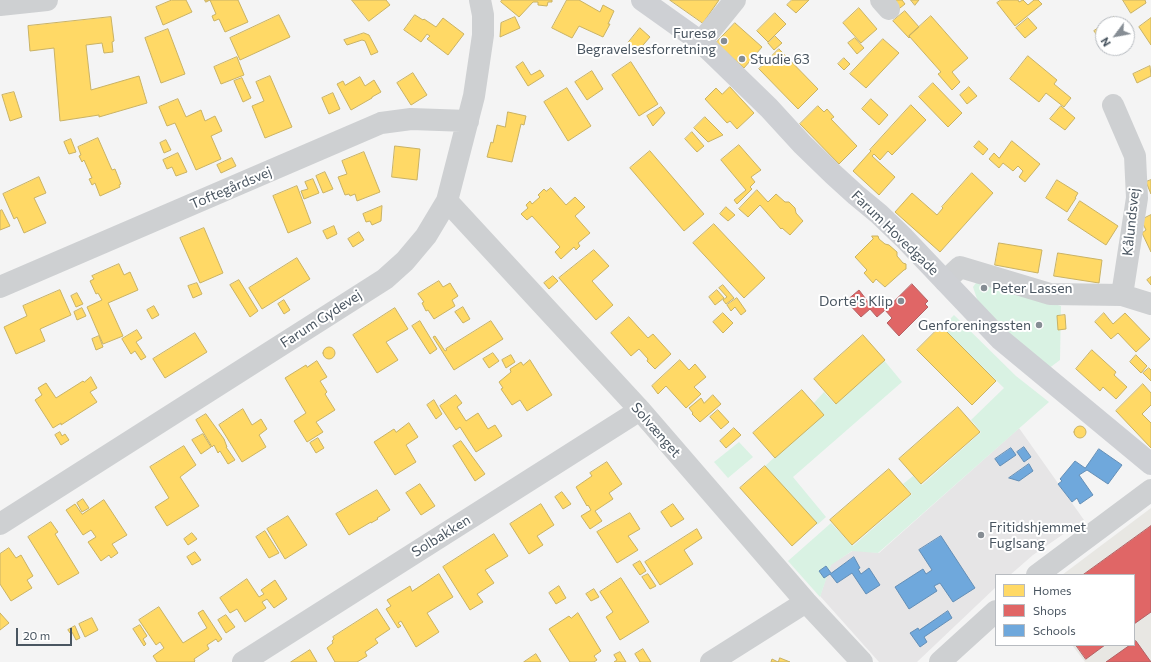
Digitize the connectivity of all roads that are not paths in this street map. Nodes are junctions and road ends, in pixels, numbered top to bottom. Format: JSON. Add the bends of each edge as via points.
{"nodes":[{"id":1,"x":47,"y":0,"type":"edge"},
{"id":2,"x":480,"y":0,"type":"edge"},
{"id":3,"x":642,"y":0,"type":"edge"},
{"id":4,"x":735,"y":0,"type":"edge"},
{"id":5,"x":0,"y":5,"type":"edge"},
{"id":6,"x":701,"y":42,"type":"junction"},
{"id":7,"x":1113,"y":105,"type":"dead end"},
{"id":8,"x":468,"y":121,"type":"junction"},
{"id":9,"x":447,"y":200,"type":"junction"},
{"id":10,"x":945,"y":281,"type":"junction"},
{"id":11,"x":0,"y":287,"type":"edge"},
{"id":12,"x":1122,"y":295,"type":"junction"},
{"id":13,"x":1151,"y":304,"type":"edge"},
{"id":14,"x":640,"y":410,"type":"junction"},
{"id":15,"x":1151,"y":464,"type":"edge"},
{"id":16,"x":1151,"y":490,"type":"edge"},
{"id":17,"x":0,"y":524,"type":"edge"},
{"id":18,"x":1038,"y":574,"type":"edge"},
{"id":19,"x":806,"y":602,"type":"junction"},
{"id":20,"x":995,"y":612,"type":"edge"},
{"id":21,"x":243,"y":662,"type":"edge"},
{"id":22,"x":711,"y":662,"type":"edge"},
{"id":23,"x":862,"y":662,"type":"edge"},
{"id":24,"x":940,"y":662,"type":"edge"}],
"edges":[{"from":1,"to":5,"type":"street"},
{"from":2,"to":8,"type":"street","name":"Farum Gydevej","via":[[483,35]]},
{"from":3,"to":6,"type":"street","name":"Farum Hovedgade"},
{"from":4,"to":6,"type":"street"},
{"from":6,"to":10,"type":"street","name":"Farum Hovedgade"},
{"from":7,"to":12,"type":"street","name":"Kålundsvej","via":[[1135,156],[1137,198]]},
{"from":8,"to":9,"type":"street","name":"Farum Gydevej"},
{"from":8,"to":11,"type":"street","name":"Toftegårdsvej","via":[[411,119],[381,123]]},
{"from":9,"to":14,"type":"street","name":"Solvænget"},
{"from":9,"to":17,"type":"street","name":"Farum Gydevej","via":[[426,236],[405,261],[385,278]]},
{"from":10,"to":12,"type":"street","via":[[960,267],[1050,294]]},
{"from":10,"to":15,"type":"street","name":"Farum Hovedgade","via":[[1003,342]]},
{"from":12,"to":13,"type":"street"},
{"from":14,"to":19,"type":"street","name":"Solvænget"},
{"from":14,"to":21,"type":"street","name":"Solbakken"},
{"from":16,"to":18,"type":"street"},
{"from":19,"to":22,"type":"street"},
{"from":19,"to":23,"type":"street","name":"Solvænget"},
{"from":20,"to":24,"type":"street"}]}
